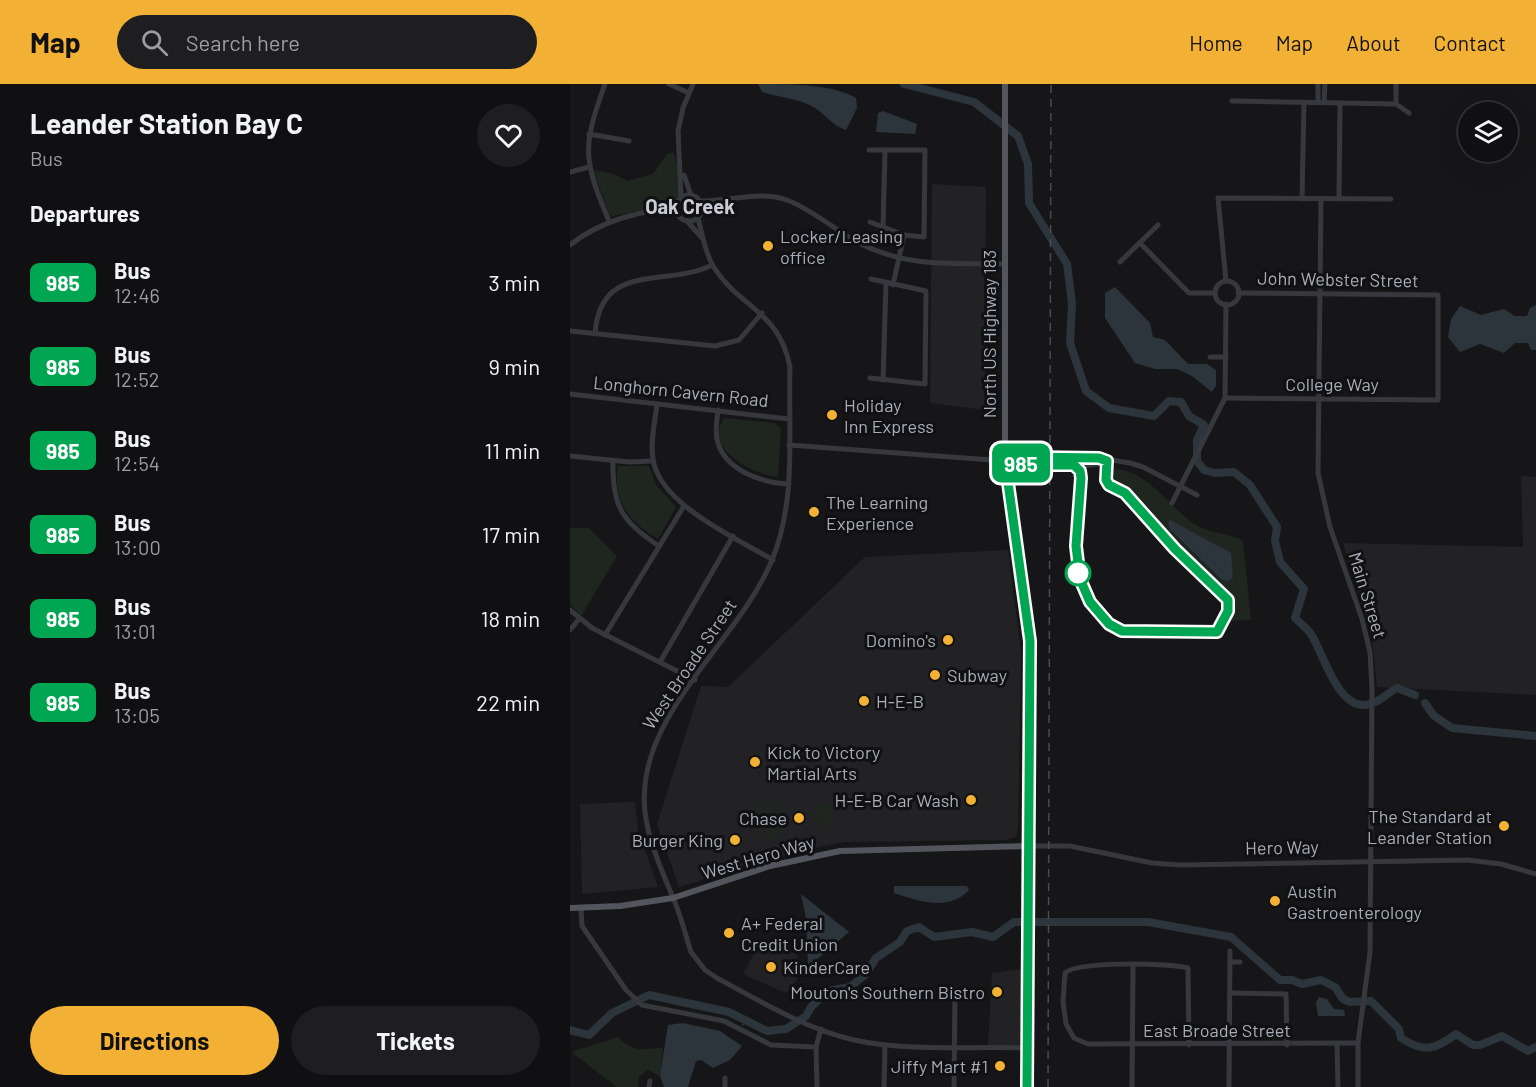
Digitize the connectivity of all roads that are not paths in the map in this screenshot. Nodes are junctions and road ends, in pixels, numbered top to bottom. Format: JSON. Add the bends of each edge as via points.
{"nodes":[{"id":1,"x":605,"y":84,"type":"edge"},
{"id":2,"x":669,"y":84,"type":"edge"},
{"id":3,"x":693,"y":84,"type":"edge"},
{"id":4,"x":1005,"y":84,"type":"edge"},
{"id":5,"x":1318,"y":84,"type":"edge"},
{"id":6,"x":1325,"y":84,"type":"edge"},
{"id":7,"x":1396,"y":84,"type":"edge"},
{"id":8,"x":689,"y":93,"type":"junction"},
{"id":9,"x":1232,"y":101,"type":"dead end"},
{"id":10,"x":1304,"y":102,"type":"junction"},
{"id":11,"x":1321,"y":102,"type":"junction"},
{"id":12,"x":1340,"y":103,"type":"junction"},
{"id":13,"x":1396,"y":104,"type":"junction"},
{"id":14,"x":1409,"y":113,"type":"dead end"},
{"id":15,"x":589,"y":134,"type":"junction"},
{"id":16,"x":629,"y":141,"type":"dead end"},
{"id":17,"x":869,"y":150,"type":"dead end"},
{"id":18,"x":885,"y":150,"type":"junction"},
{"id":19,"x":680,"y":165,"type":"junction"},
{"id":20,"x":589,"y":167,"type":"junction"},
{"id":21,"x":570,"y":172,"type":"edge"},
{"id":22,"x":691,"y":195,"type":"junction"},
{"id":23,"x":681,"y":197,"type":"junction"},
{"id":24,"x":730,"y":198,"type":"junction"},
{"id":25,"x":1302,"y":198,"type":"junction"},
{"id":26,"x":1321,"y":199,"type":"junction"},
{"id":27,"x":1339,"y":199,"type":"junction"},
{"id":28,"x":1391,"y":200,"type":"dead end"},
{"id":29,"x":700,"y":201,"type":"junction"},
{"id":30,"x":676,"y":206,"type":"junction"},
{"id":31,"x":651,"y":212,"type":"junction"},
{"id":32,"x":677,"y":213,"type":"junction"},
{"id":33,"x":700,"y":215,"type":"junction"},
{"id":34,"x":609,"y":221,"type":"junction"},
{"id":35,"x":687,"y":221,"type":"junction"},
{"id":36,"x":870,"y":222,"type":"dead end"},
{"id":37,"x":1158,"y":225,"type":"dead end"},
{"id":38,"x":883,"y":227,"type":"junction"},
{"id":39,"x":904,"y":235,"type":"junction"},
{"id":40,"x":703,"y":240,"type":"junction"},
{"id":41,"x":1140,"y":243,"type":"junction"},
{"id":42,"x":570,"y":245,"type":"edge"},
{"id":43,"x":898,"y":260,"type":"junction"},
{"id":44,"x":1120,"y":262,"type":"dead end"},
{"id":45,"x":1004,"y":264,"type":"junction"},
{"id":46,"x":712,"y":265,"type":"junction"},
{"id":47,"x":871,"y":279,"type":"dead end"},
{"id":48,"x":1226,"y":281,"type":"junction"},
{"id":49,"x":886,"y":283,"type":"junction"},
{"id":50,"x":893,"y":285,"type":"junction"},
{"id":51,"x":1238,"y":292,"type":"junction"},
{"id":52,"x":1215,"y":293,"type":"junction"},
{"id":53,"x":1319,"y":294,"type":"junction"},
{"id":54,"x":1226,"y":304,"type":"junction"},
{"id":55,"x":762,"y":314,"type":"junction"},
{"id":56,"x":570,"y":331,"type":"edge"},
{"id":57,"x":595,"y":334,"type":"junction"},
{"id":58,"x":1210,"y":357,"type":"dead end"},
{"id":59,"x":1226,"y":357,"type":"junction"},
{"id":60,"x":870,"y":378,"type":"dead end"},
{"id":61,"x":884,"y":380,"type":"junction"},
{"id":62,"x":570,"y":394,"type":"edge"},
{"id":63,"x":1225,"y":398,"type":"junction"},
{"id":64,"x":1318,"y":399,"type":"junction"},
{"id":65,"x":1438,"y":400,"type":"joint"},
{"id":66,"x":657,"y":404,"type":"junction"},
{"id":67,"x":718,"y":410,"type":"junction"},
{"id":68,"x":789,"y":419,"type":"junction"},
{"id":69,"x":789,"y":446,"type":"junction"},
{"id":70,"x":570,"y":456,"type":"edge"},
{"id":71,"x":613,"y":461,"type":"junction"},
{"id":72,"x":653,"y":461,"type":"junction"},
{"id":73,"x":1005,"y":461,"type":"junction"},
{"id":74,"x":789,"y":484,"type":"junction"},
{"id":75,"x":1179,"y":486,"type":"junction"},
{"id":76,"x":1197,"y":495,"type":"dead end"},
{"id":77,"x":1172,"y":503,"type":"dead end"},
{"id":78,"x":684,"y":506,"type":"junction"},
{"id":79,"x":733,"y":536,"type":"junction"},
{"id":80,"x":659,"y":546,"type":"junction"},
{"id":81,"x":772,"y":560,"type":"junction"},
{"id":82,"x":570,"y":610,"type":"edge"},
{"id":83,"x":579,"y":619,"type":"junction"},
{"id":84,"x":570,"y":630,"type":"edge"},
{"id":85,"x":605,"y":635,"type":"junction"},
{"id":86,"x":660,"y":662,"type":"junction"},
{"id":87,"x":695,"y":680,"type":"junction"},
{"id":88,"x":1029,"y":846,"type":"junction"},
{"id":89,"x":1371,"y":861,"type":"junction"},
{"id":90,"x":1536,"y":874,"type":"edge"},
{"id":91,"x":673,"y":898,"type":"junction"},
{"id":92,"x":570,"y":909,"type":"edge"},
{"id":93,"x":581,"y":909,"type":"junction"},
{"id":94,"x":1230,"y":951,"type":"dead end"},
{"id":95,"x":1230,"y":962,"type":"junction"},
{"id":96,"x":1240,"y":962,"type":"dead end"},
{"id":97,"x":1133,"y":966,"type":"junction"},
{"id":98,"x":956,"y":989,"type":"dead end"},
{"id":99,"x":1230,"y":993,"type":"junction"},
{"id":100,"x":821,"y":1029,"type":"junction"},
{"id":101,"x":1358,"y":1043,"type":"junction"},
{"id":102,"x":1337,"y":1044,"type":"junction"},
{"id":103,"x":885,"y":1045,"type":"junction"},
{"id":104,"x":1132,"y":1045,"type":"junction"},
{"id":105,"x":1189,"y":1045,"type":"junction"},
{"id":106,"x":1229,"y":1045,"type":"junction"},
{"id":107,"x":1287,"y":1045,"type":"junction"},
{"id":108,"x":954,"y":1046,"type":"junction"},
{"id":109,"x":816,"y":1047,"type":"junction"},
{"id":110,"x":1028,"y":1048,"type":"junction"},
{"id":111,"x":725,"y":1078,"type":"dead end"},
{"id":112,"x":725,"y":1087,"type":"edge"},
{"id":113,"x":817,"y":1087,"type":"edge"},
{"id":114,"x":884,"y":1087,"type":"edge"},
{"id":115,"x":954,"y":1087,"type":"edge"},
{"id":116,"x":1027,"y":1087,"type":"edge"},
{"id":117,"x":1132,"y":1087,"type":"edge"},
{"id":118,"x":1229,"y":1087,"type":"edge"},
{"id":119,"x":1338,"y":1087,"type":"edge"},
{"id":120,"x":1358,"y":1087,"type":"edge"}],
"edges":[{"from":1,"to":15,"type":"street"},
{"from":2,"to":8,"type":"street"},
{"from":3,"to":8,"type":"street"},
{"from":4,"to":45,"type":"main road","name":"North US Highway 183"},
{"from":5,"to":11,"type":"street"},
{"from":6,"to":11,"type":"street"},
{"from":7,"to":13,"type":"street"},
{"from":8,"to":19,"type":"street","via":[[678,131]]},
{"from":9,"to":10,"type":"street"},
{"from":10,"to":11,"type":"street"},
{"from":10,"to":25,"type":"street"},
{"from":11,"to":12,"type":"street"},
{"from":12,"to":13,"type":"street"},
{"from":12,"to":27,"type":"street"},
{"from":13,"to":14,"type":"street"},
{"from":15,"to":16,"type":"street"},
{"from":15,"to":20,"type":"street"},
{"from":17,"to":18,"type":"street"},
{"from":18,"to":38,"type":"street"},
{"from":18,"to":39,"type":"street","via":[[925,150],[924,237]]},
{"from":19,"to":22,"type":"street"},
{"from":19,"to":23,"type":"street"},
{"from":20,"to":21,"type":"street"},
{"from":20,"to":34,"type":"street"},
{"from":22,"to":23,"type":"street"},
{"from":22,"to":29,"type":"street"},
{"from":23,"to":30,"type":"street"},
{"from":24,"to":29,"type":"street"},
{"from":24,"to":33,"type":"street"},
{"from":24,"to":43,"type":"street","via":[[755,195],[787,200],[856,241]]},
{"from":25,"to":26,"type":"street"},
{"from":25,"to":48,"type":"street","via":[[1218,198]]},
{"from":26,"to":27,"type":"street"},
{"from":26,"to":53,"type":"street","name":"Main Street"},
{"from":27,"to":28,"type":"street"},
{"from":29,"to":33,"type":"street"},
{"from":30,"to":31,"type":"street"},
{"from":30,"to":32,"type":"street"},
{"from":31,"to":32,"type":"street"},
{"from":31,"to":34,"type":"street"},
{"from":32,"to":35,"type":"street"},
{"from":33,"to":35,"type":"street"},
{"from":33,"to":40,"type":"street","name":"West Broade Street"},
{"from":34,"to":42,"type":"street"},
{"from":35,"to":40,"type":"street","name":"West Broade Street"},
{"from":36,"to":38,"type":"street"},
{"from":37,"to":41,"type":"street"},
{"from":38,"to":39,"type":"street"},
{"from":39,"to":43,"type":"street"},
{"from":40,"to":46,"type":"street","name":"West Broade Street"},
{"from":41,"to":44,"type":"street"},
{"from":41,"to":52,"type":"street","via":[[1189,293]]},
{"from":43,"to":45,"type":"street"},
{"from":43,"to":50,"type":"street"},
{"from":45,"to":73,"type":"main road","name":"North US Highway 183"},
{"from":46,"to":55,"type":"street","name":"West Broade Street"},
{"from":46,"to":57,"type":"street","via":[[689,275],[634,280],[618,287],[602,307]]},
{"from":47,"to":49,"type":"street"},
{"from":48,"to":51,"type":"street","via":[[1233,283]]},
{"from":48,"to":52,"type":"street","via":[[1216,286]]},
{"from":49,"to":50,"type":"street"},
{"from":49,"to":61,"type":"street"},
{"from":50,"to":61,"type":"street","via":[[926,291],[925,384]]},
{"from":51,"to":53,"type":"street","name":"John Webster Street"},
{"from":51,"to":54,"type":"street","via":[[1235,301]]},
{"from":52,"to":54,"type":"street"},
{"from":53,"to":64,"type":"street","name":"Main Street"},
{"from":53,"to":65,"type":"street","name":"John Webster Street","via":[[1438,295]]},
{"from":54,"to":59,"type":"street"},
{"from":55,"to":57,"type":"street","via":[[739,340],[726,345]]},
{"from":55,"to":68,"type":"street","name":"West Broade Street","via":[[787,351]]},
{"from":56,"to":57,"type":"street"},
{"from":58,"to":59,"type":"street"},
{"from":59,"to":63,"type":"street"},
{"from":60,"to":61,"type":"street"},
{"from":62,"to":66,"type":"street","name":"Longhorn Cavern Road"},
{"from":63,"to":64,"type":"street","name":"College Way"},
{"from":63,"to":75,"type":"street"},
{"from":64,"to":65,"type":"street","name":"College Way"},
{"from":64,"to":89,"type":"street","name":"Main Street","via":[[1318,473],[1324,505],[1370,652]]},
{"from":66,"to":67,"type":"street","name":"Longhorn Cavern Road"},
{"from":66,"to":72,"type":"street"},
{"from":67,"to":68,"type":"street","name":"Longhorn Cavern Road"},
{"from":67,"to":74,"type":"street","via":[[717,441],[729,461],[755,478]]},
{"from":68,"to":69,"type":"street","name":"West Broade Street"},
{"from":69,"to":73,"type":"street"},
{"from":69,"to":74,"type":"street","name":"West Broade Street"},
{"from":70,"to":71,"type":"street"},
{"from":71,"to":72,"type":"street"},
{"from":71,"to":80,"type":"street","via":[[613,491],[620,512],[635,530]]},
{"from":72,"to":78,"type":"street","via":[[661,484]]},
{"from":73,"to":75,"type":"street","via":[[1023,457],[1099,458],[1138,465]]},
{"from":73,"to":88,"type":"main road","name":"North US Highway 183","via":[[1029,623]]},
{"from":74,"to":81,"type":"street","name":"West Broade Street","via":[[782,533]]},
{"from":75,"to":76,"type":"street"},
{"from":75,"to":77,"type":"street"},
{"from":78,"to":79,"type":"street"},
{"from":78,"to":80,"type":"street"},
{"from":79,"to":81,"type":"street"},
{"from":79,"to":86,"type":"street"},
{"from":80,"to":85,"type":"street"},
{"from":81,"to":87,"type":"street","name":"West Broade Street","via":[[762,582]]},
{"from":82,"to":83,"type":"street"},
{"from":83,"to":84,"type":"street"},
{"from":83,"to":85,"type":"street"},
{"from":85,"to":86,"type":"street"},
{"from":86,"to":87,"type":"street"},
{"from":87,"to":91,"type":"street","name":"West Broade Street","via":[[662,727],[646,768],[646,821]]},
{"from":88,"to":89,"type":"street","name":"Hero Way","via":[[1070,846],[1181,865]]},
{"from":88,"to":91,"type":"main road","name":"West Hero Way","via":[[840,851],[770,866]]},
{"from":88,"to":110,"type":"main road","name":"North US Highway 183"},
{"from":89,"to":90,"type":"street","name":"Hero Way","via":[[1467,860]]},
{"from":89,"to":101,"type":"street","name":"Main Street","via":[[1370,957]]},
{"from":91,"to":93,"type":"main road","name":"West Hero Way"},
{"from":91,"to":100,"type":"street","name":"West Broade Street","via":[[691,952],[705,970]]},
{"from":92,"to":93,"type":"main road","name":"West Hero Way"},
{"from":93,"to":109,"type":"street","via":[[582,926],[626,990],[642,1005],[724,1021],[771,1045]]},
{"from":94,"to":95,"type":"street"},
{"from":95,"to":96,"type":"street"},
{"from":95,"to":99,"type":"street"},
{"from":97,"to":104,"type":"street"},
{"from":97,"to":104,"type":"street","name":"East Broade Street","via":[[1085,966],[1067,970],[1064,976],[1064,1012],[1068,1028],[1077,1040]]},
{"from":97,"to":105,"type":"street","via":[[1188,968]]},
{"from":98,"to":108,"type":"street"},
{"from":99,"to":106,"type":"street"},
{"from":99,"to":107,"type":"street","via":[[1286,994]]},
{"from":100,"to":103,"type":"street","name":"West Broade Street"},
{"from":100,"to":109,"type":"street"},
{"from":101,"to":102,"type":"street","name":"East Broade Street"},
{"from":101,"to":120,"type":"street","name":"Main Street"},
{"from":102,"to":107,"type":"street","name":"East Broade Street"},
{"from":102,"to":119,"type":"street"},
{"from":103,"to":108,"type":"street","name":"West Broade Street"},
{"from":103,"to":114,"type":"street"},
{"from":104,"to":105,"type":"street","name":"East Broade Street"},
{"from":104,"to":117,"type":"street"},
{"from":105,"to":106,"type":"street","name":"East Broade Street"},
{"from":106,"to":107,"type":"street","name":"East Broade Street"},
{"from":106,"to":118,"type":"street"},
{"from":108,"to":110,"type":"street","name":"West Broade Street"},
{"from":108,"to":115,"type":"street"},
{"from":109,"to":113,"type":"street"},
{"from":110,"to":116,"type":"main road","name":"North US Highway 183"},
{"from":111,"to":112,"type":"street"}]}
